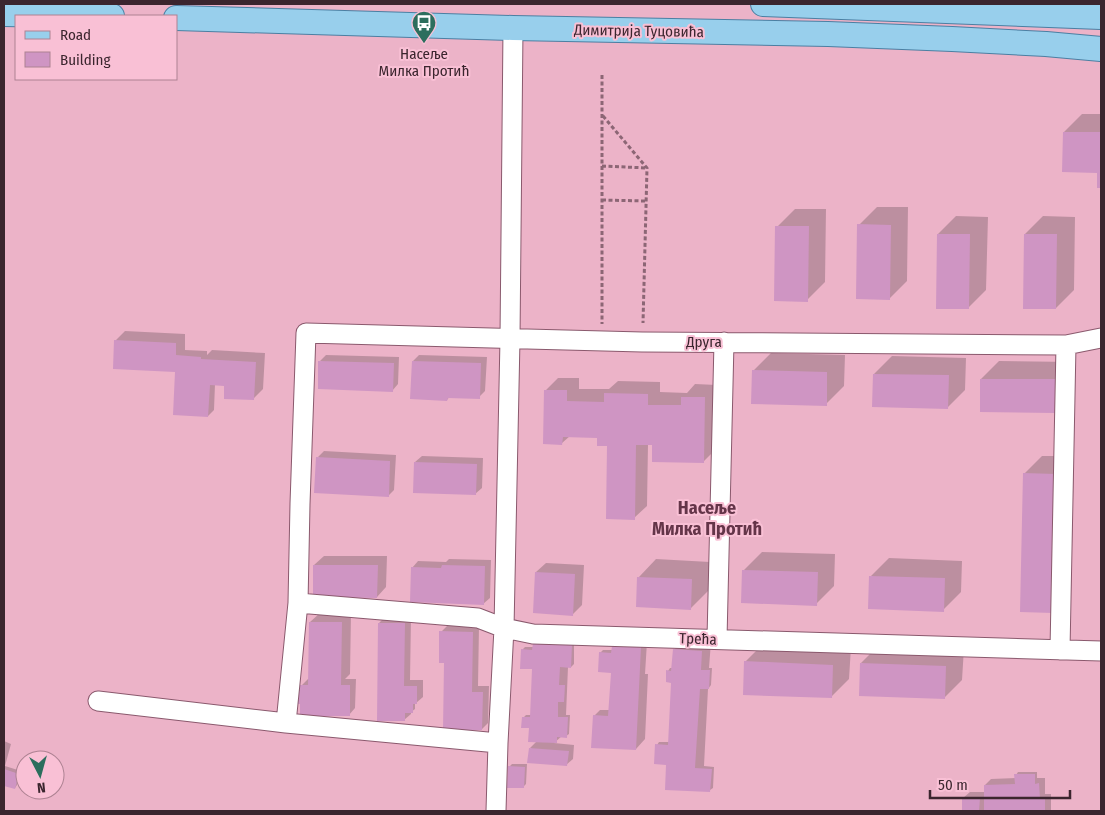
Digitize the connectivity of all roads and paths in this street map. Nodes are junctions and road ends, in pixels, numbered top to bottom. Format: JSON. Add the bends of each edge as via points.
{"nodes":[{"id":1,"x":763,"y":4,"type":"edge"},
{"id":2,"x":4,"y":14,"type":"edge"},
{"id":3,"x":58,"y":15,"type":"edge"},
{"id":4,"x":1101,"y":17,"type":"edge"},
{"id":5,"x":178,"y":18,"type":"edge"},
{"id":6,"x":513,"y":28,"type":"junction"},
{"id":7,"x":1101,"y":49,"type":"edge"},
{"id":8,"x":602,"y":75,"type":"dead end"},
{"id":9,"x":602,"y":116,"type":"junction"},
{"id":10,"x":602,"y":166,"type":"junction"},
{"id":11,"x":647,"y":168,"type":"junction"},
{"id":12,"x":602,"y":200,"type":"junction"},
{"id":13,"x":646,"y":200,"type":"junction"},
{"id":14,"x":510,"y":338,"type":"junction"},
{"id":15,"x":1101,"y":338,"type":"edge"},
{"id":16,"x":602,"y":341,"type":"junction"},
{"id":17,"x":642,"y":342,"type":"junction"},
{"id":18,"x":724,"y":342,"type":"junction"},
{"id":19,"x":1066,"y":345,"type":"junction"},
{"id":20,"x":298,"y":603,"type":"junction"},
{"id":21,"x":504,"y":628,"type":"junction"},
{"id":22,"x":717,"y":640,"type":"junction"},
{"id":23,"x":1060,"y":650,"type":"junction"},
{"id":24,"x":1101,"y":651,"type":"edge"},
{"id":25,"x":98,"y":701,"type":"dead end"},
{"id":26,"x":286,"y":723,"type":"junction"},
{"id":27,"x":498,"y":743,"type":"junction"},
{"id":28,"x":496,"y":811,"type":"edge"}],
"edges":[{"from":1,"to":4,"type":"main road"},
{"from":2,"to":3,"type":"main road"},
{"from":5,"to":6,"type":"main road","name":"Димитрија Туцовића"},
{"from":6,"to":7,"type":"main road","name":"Димитрија Туцовића","via":[[828,34]]},
{"from":6,"to":14,"type":"street"},
{"from":8,"to":9,"type":"path"},
{"from":9,"to":10,"type":"path"},
{"from":9,"to":11,"type":"path"},
{"from":10,"to":11,"type":"path"},
{"from":10,"to":12,"type":"path"},
{"from":11,"to":13,"type":"path"},
{"from":12,"to":13,"type":"path"},
{"from":12,"to":16,"type":"path"},
{"from":13,"to":17,"type":"path"},
{"from":14,"to":16,"type":"street","name":"Друга"},
{"from":14,"to":20,"type":"street","name":"Друга","via":[[306,333]]},
{"from":14,"to":21,"type":"street"},
{"from":15,"to":19,"type":"street","name":"Друга"},
{"from":16,"to":17,"type":"street","name":"Друга"},
{"from":17,"to":18,"type":"street","name":"Друга"},
{"from":18,"to":19,"type":"street","name":"Друга"},
{"from":18,"to":22,"type":"street"},
{"from":19,"to":23,"type":"street"},
{"from":20,"to":21,"type":"street","name":"Трећа","via":[[478,618]]},
{"from":20,"to":26,"type":"street"},
{"from":21,"to":22,"type":"street","name":"Трећа","via":[[533,634]]},
{"from":21,"to":27,"type":"street"},
{"from":22,"to":23,"type":"street","name":"Трећа"},
{"from":23,"to":24,"type":"street","name":"Трећа"},
{"from":25,"to":26,"type":"street"},
{"from":26,"to":27,"type":"street"},
{"from":27,"to":28,"type":"street"}]}
